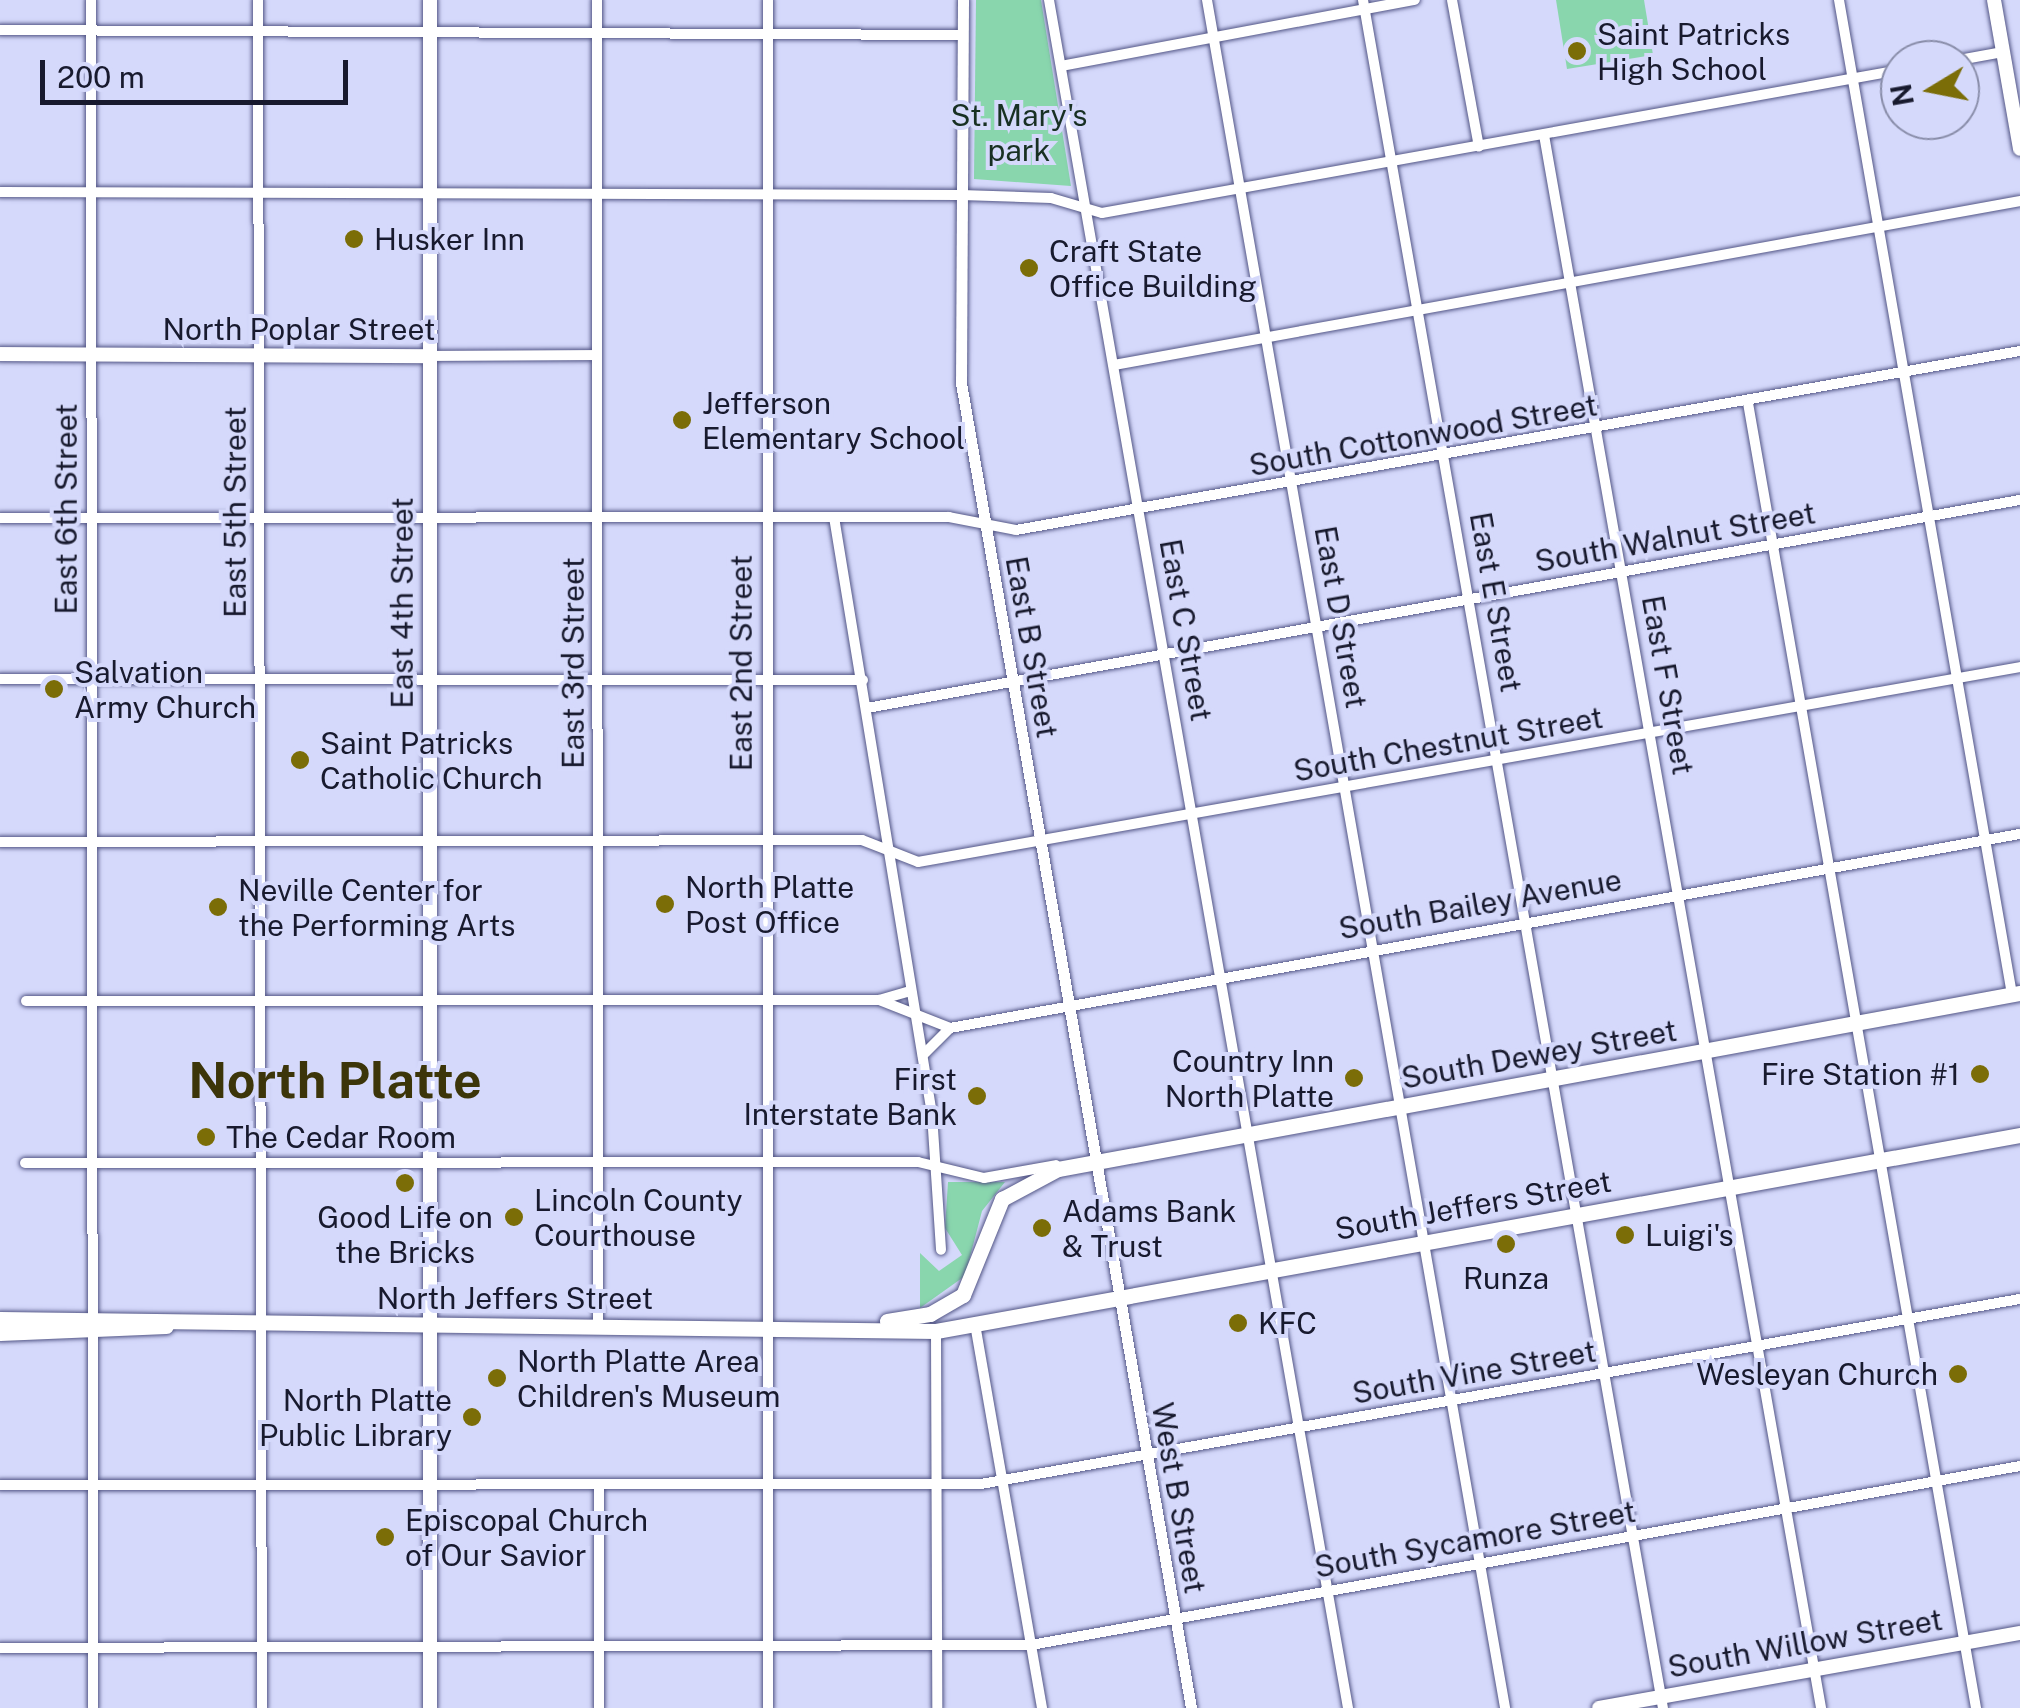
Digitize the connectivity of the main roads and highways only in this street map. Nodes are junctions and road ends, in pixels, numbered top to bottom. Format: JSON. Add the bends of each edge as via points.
{"nodes":[{"id":1,"x":430,"y":0,"type":"edge"},
{"id":2,"x":1994,"y":0,"type":"edge"},
{"id":3,"x":2020,"y":149,"type":"edge"},
{"id":4,"x":0,"y":354,"type":"edge"},
{"id":5,"x":429,"y":356,"type":"junction"},
{"id":6,"x":2016,"y":993,"type":"edge"},
{"id":7,"x":2020,"y":1135,"type":"edge"},
{"id":8,"x":1024,"y":1181,"type":"joint"},
{"id":9,"x":0,"y":1319,"type":"edge"},
{"id":10,"x":430,"y":1325,"type":"junction"},
{"id":11,"x":64,"y":1326,"type":"junction"},
{"id":12,"x":853,"y":1326,"type":"junction"},
{"id":13,"x":936,"y":1331,"type":"joint"},
{"id":14,"x":0,"y":1333,"type":"edge"},
{"id":15,"x":2020,"y":1633,"type":"edge"},
{"id":16,"x":1662,"y":1702,"type":"edge"},
{"id":17,"x":430,"y":1708,"type":"edge"},
{"id":18,"x":1599,"y":1708,"type":"edge"}],
"edges":[{"from":1,"to":5,"type":"main road","name":"East 4th Street"},
{"from":2,"to":3,"type":"main road"},
{"from":4,"to":5,"type":"main road","name":"North Poplar Street"},
{"from":5,"to":10,"type":"main road","name":"East 4th Street"},
{"from":6,"to":8,"type":"highway","name":"South Dewey Street","via":[[1093,1161]]},
{"from":7,"to":13,"type":"highway","name":"South Jeffers Street"},
{"from":8,"to":12,"type":"highway","name":"North Jeffers Street","via":[[995,1210],[963,1295],[930,1314]]},
{"from":9,"to":11,"type":"highway","name":"North Jeffers Street"},
{"from":10,"to":11,"type":"highway","name":"North Jeffers Street"},
{"from":10,"to":12,"type":"highway","name":"North Jeffers Street"},
{"from":10,"to":17,"type":"main road","name":"East 4th Street"},
{"from":11,"to":14,"type":"highway","name":"North Jeffers Street"},
{"from":12,"to":13,"type":"highway","name":"North Jeffers Street"},
{"from":15,"to":16,"type":"main road","name":"South Willow Street"},
{"from":16,"to":18,"type":"main road","name":"South Willow Street"}]}
